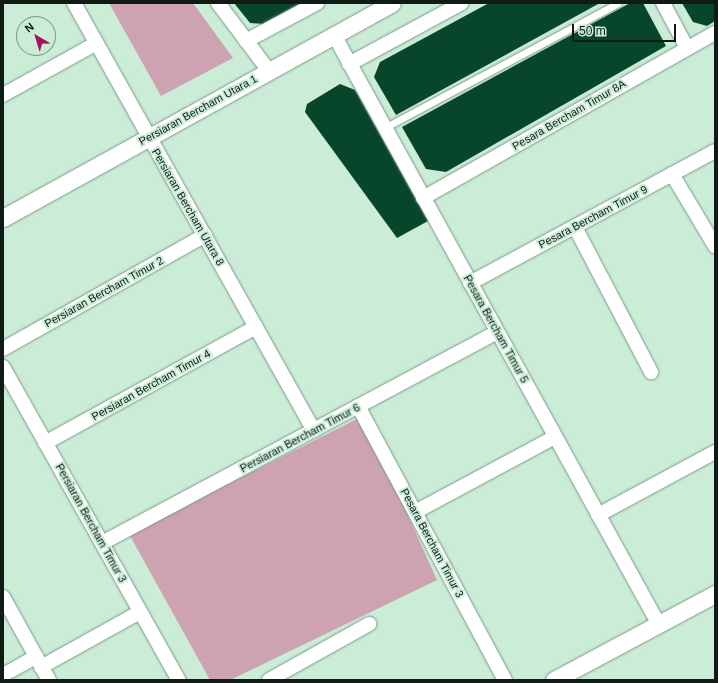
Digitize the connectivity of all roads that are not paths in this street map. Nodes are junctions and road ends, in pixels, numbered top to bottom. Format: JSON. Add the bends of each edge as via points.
{"nodes":[{"id":1,"x":74,"y":3,"type":"edge"},
{"id":2,"x":218,"y":3,"type":"edge"},
{"id":3,"x":317,"y":3,"type":"edge"},
{"id":4,"x":392,"y":3,"type":"edge"},
{"id":5,"x":462,"y":3,"type":"edge"},
{"id":6,"x":618,"y":3,"type":"edge"},
{"id":7,"x":663,"y":3,"type":"edge"},
{"id":8,"x":715,"y":33,"type":"edge"},
{"id":9,"x":334,"y":35,"type":"junction"},
{"id":10,"x":246,"y":41,"type":"junction"},
{"id":11,"x":97,"y":44,"type":"junction"},
{"id":12,"x":688,"y":48,"type":"junction"},
{"id":13,"x":349,"y":64,"type":"junction"},
{"id":14,"x":269,"y":71,"type":"junction"},
{"id":15,"x":3,"y":94,"type":"edge"},
{"id":16,"x":384,"y":128,"type":"junction"},
{"id":17,"x":149,"y":137,"type":"junction"},
{"id":18,"x":715,"y":151,"type":"edge"},
{"id":19,"x":672,"y":174,"type":"junction"},
{"id":20,"x":423,"y":198,"type":"junction"},
{"id":21,"x":3,"y":218,"type":"edge"},
{"id":22,"x":575,"y":227,"type":"junction"},
{"id":23,"x":205,"y":235,"type":"junction"},
{"id":24,"x":715,"y":246,"type":"edge"},
{"id":25,"x":470,"y":283,"type":"junction"},
{"id":26,"x":256,"y":327,"type":"junction"},
{"id":27,"x":497,"y":332,"type":"junction"},
{"id":28,"x":3,"y":349,"type":"edge"},
{"id":29,"x":3,"y":367,"type":"edge"},
{"id":30,"x":651,"y":372,"type":"dead end"},
{"id":31,"x":358,"y":406,"type":"junction"},
{"id":32,"x":314,"y":430,"type":"junction"},
{"id":33,"x":555,"y":437,"type":"junction"},
{"id":34,"x":45,"y":443,"type":"junction"},
{"id":35,"x":715,"y":452,"type":"edge"},
{"id":36,"x":415,"y":512,"type":"junction"},
{"id":37,"x":598,"y":515,"type":"junction"},
{"id":38,"x":102,"y":543,"type":"junction"},
{"id":39,"x":715,"y":594,"type":"edge"},
{"id":40,"x":3,"y":596,"type":"edge"},
{"id":41,"x":140,"y":612,"type":"junction"},
{"id":42,"x":658,"y":623,"type":"junction"},
{"id":43,"x":369,"y":624,"type":"dead end"},
{"id":44,"x":38,"y":662,"type":"junction"},
{"id":45,"x":3,"y":674,"type":"edge"},
{"id":46,"x":49,"y":680,"type":"edge"},
{"id":47,"x":179,"y":680,"type":"edge"},
{"id":48,"x":269,"y":680,"type":"edge"},
{"id":49,"x":505,"y":680,"type":"edge"},
{"id":50,"x":554,"y":680,"type":"edge"}],
"edges":[{"from":1,"to":11,"type":"street","name":"Persiaran Bercham Utara 8"},
{"from":2,"to":10,"type":"street"},
{"from":3,"to":10,"type":"street"},
{"from":4,"to":9,"type":"street","name":"Persiaran Bercham Utara 1"},
{"from":5,"to":13,"type":"street"},
{"from":6,"to":16,"type":"lane"},
{"from":7,"to":12,"type":"street"},
{"from":8,"to":12,"type":"street","name":"Pesara Bercham Timur 8A"},
{"from":9,"to":13,"type":"street","name":"Pesara Bercham Timur 5"},
{"from":9,"to":14,"type":"street","name":"Persiaran Bercham Utara 1"},
{"from":10,"to":14,"type":"street"},
{"from":11,"to":15,"type":"street"},
{"from":11,"to":17,"type":"street","name":"Persiaran Bercham Utara 8"},
{"from":12,"to":20,"type":"street","name":"Pesara Bercham Timur 8A"},
{"from":13,"to":16,"type":"street","name":"Pesara Bercham Timur 5"},
{"from":14,"to":17,"type":"street","name":"Persiaran Bercham Utara 1"},
{"from":16,"to":20,"type":"street","name":"Pesara Bercham Timur 5"},
{"from":17,"to":21,"type":"street","name":"Persiaran Bercham Utara 1"},
{"from":17,"to":23,"type":"street","name":"Persiaran Bercham Utara 8"},
{"from":18,"to":19,"type":"street","name":"Pesara Bercham Timur 9"},
{"from":19,"to":22,"type":"street","name":"Pesara Bercham Timur 9"},
{"from":19,"to":24,"type":"street"},
{"from":20,"to":25,"type":"street","name":"Pesara Bercham Timur 5"},
{"from":22,"to":25,"type":"street","name":"Pesara Bercham Timur 9"},
{"from":22,"to":30,"type":"street"},
{"from":23,"to":26,"type":"street","name":"Persiaran Bercham Utara 8"},
{"from":23,"to":28,"type":"street","name":"Persiaran Bercham Timur 2"},
{"from":25,"to":27,"type":"street","name":"Pesara Bercham Timur 5"},
{"from":26,"to":32,"type":"street","name":"Persiaran Bercham Utara 8"},
{"from":26,"to":34,"type":"street","name":"Persiaran Bercham Timur 4"},
{"from":27,"to":31,"type":"street","name":"Persiaran Bercham Timur 6"},
{"from":27,"to":33,"type":"street","name":"Pesara Bercham Timur 5"},
{"from":29,"to":34,"type":"street","name":"Persiaran Bercham Timur 3"},
{"from":31,"to":32,"type":"street","name":"Persiaran Bercham Timur 6"},
{"from":31,"to":36,"type":"street","name":"Pesara Bercham Timur 3"},
{"from":32,"to":38,"type":"street","name":"Persiaran Bercham Timur 6"},
{"from":33,"to":36,"type":"street"},
{"from":33,"to":37,"type":"street","name":"Pesara Bercham Timur 5"},
{"from":34,"to":38,"type":"street","name":"Persiaran Bercham Timur 3"},
{"from":35,"to":37,"type":"street"},
{"from":36,"to":49,"type":"street","name":"Pesara Bercham Timur 3"},
{"from":37,"to":42,"type":"street","name":"Pesara Bercham Timur 5"},
{"from":38,"to":41,"type":"street","name":"Persiaran Bercham Timur 3"},
{"from":39,"to":42,"type":"street"},
{"from":40,"to":44,"type":"street"},
{"from":41,"to":44,"type":"street"},
{"from":41,"to":47,"type":"street","name":"Persiaran Bercham Timur 3"},
{"from":42,"to":50,"type":"street"},
{"from":43,"to":48,"type":"street"},
{"from":44,"to":45,"type":"street"},
{"from":44,"to":46,"type":"street"}]}
